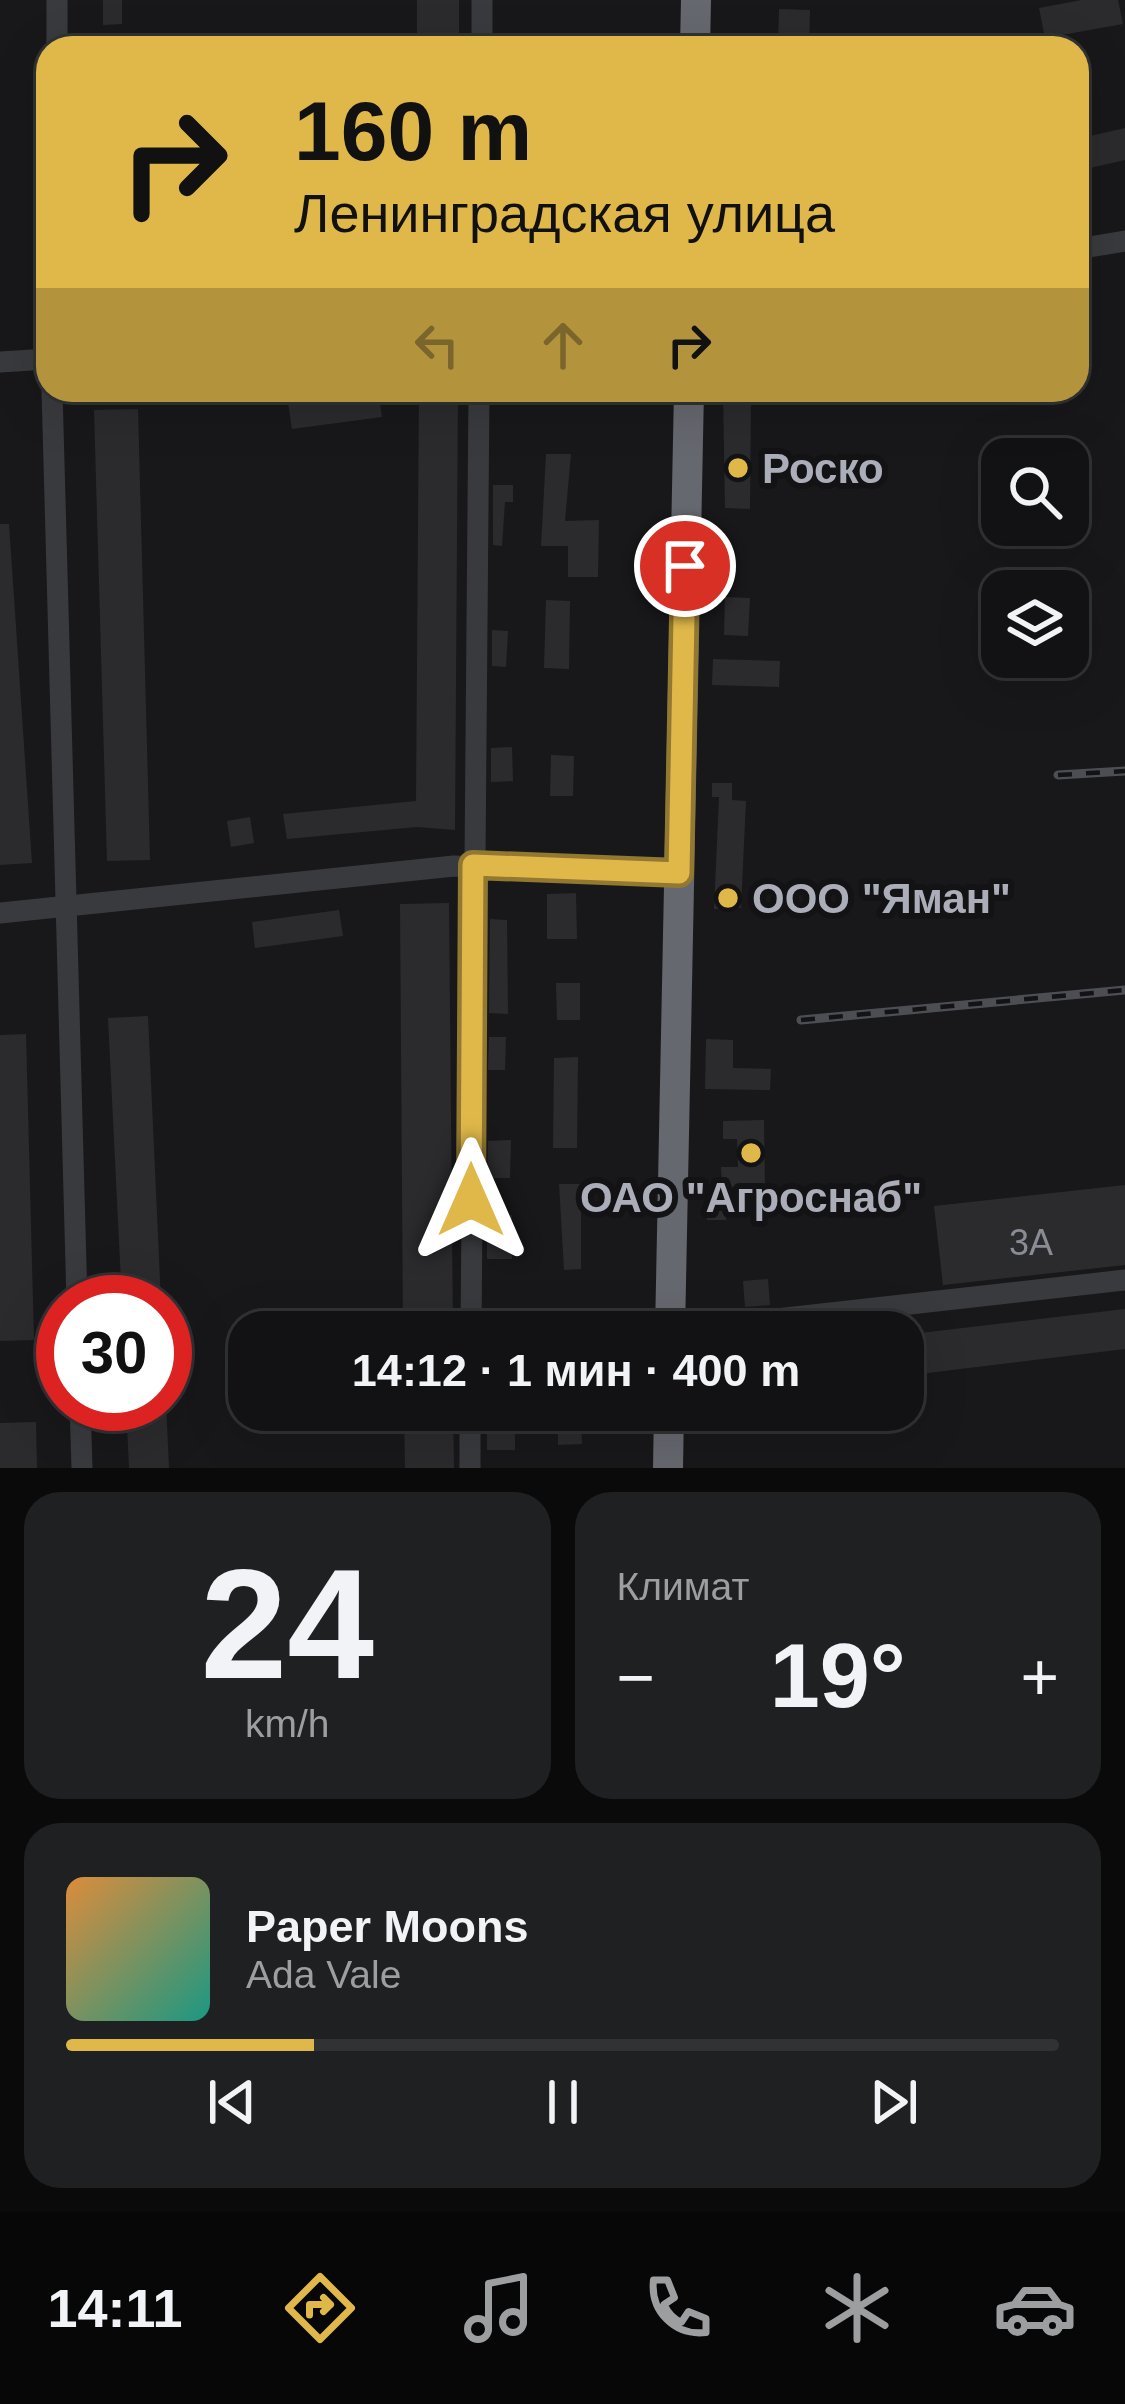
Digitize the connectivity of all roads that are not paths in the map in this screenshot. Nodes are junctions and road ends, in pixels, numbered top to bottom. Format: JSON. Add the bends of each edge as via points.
{"nodes":[{"id":1,"x":57,"y":0,"type":"edge"},
{"id":2,"x":482,"y":0,"type":"edge"},
{"id":3,"x":696,"y":0,"type":"edge"},
{"id":4,"x":56,"y":36,"type":"edge"},
{"id":5,"x":482,"y":36,"type":"edge"},
{"id":6,"x":695,"y":36,"type":"edge"},
{"id":7,"x":1125,"y":241,"type":"edge"},
{"id":8,"x":1089,"y":248,"type":"edge"},
{"id":9,"x":36,"y":360,"type":"edge"},
{"id":10,"x":0,"y":362,"type":"edge"},
{"id":11,"x":52,"y":402,"type":"edge"},
{"id":12,"x":479,"y":402,"type":"edge"},
{"id":13,"x":688,"y":402,"type":"edge"},
{"id":14,"x":473,"y":865,"type":"junction"},
{"id":15,"x":679,"y":873,"type":"junction"},
{"id":16,"x":66,"y":903,"type":"junction"},
{"id":17,"x":0,"y":913,"type":"edge"},
{"id":18,"x":76,"y":1275,"type":"edge"},
{"id":19,"x":1125,"y":1280,"type":"edge"},
{"id":20,"x":471,"y":1311,"type":"edge"},
{"id":21,"x":670,"y":1311,"type":"edge"},
{"id":22,"x":848,"y":1311,"type":"edge"},
{"id":23,"x":81,"y":1431,"type":"edge"},
{"id":24,"x":470,"y":1431,"type":"edge"},
{"id":25,"x":669,"y":1431,"type":"edge"},
{"id":26,"x":82,"y":1468,"type":"edge"},
{"id":27,"x":470,"y":1468,"type":"edge"},
{"id":28,"x":668,"y":1468,"type":"edge"}],
"edges":[{"from":1,"to":4,"type":"street"},
{"from":2,"to":5,"type":"street"},
{"from":3,"to":6,"type":"highway"},
{"from":7,"to":8,"type":"street"},
{"from":9,"to":10,"type":"street"},
{"from":11,"to":16,"type":"street"},
{"from":12,"to":14,"type":"street"},
{"from":13,"to":15,"type":"highway"},
{"from":14,"to":15,"type":"street"},
{"from":14,"to":16,"type":"street"},
{"from":14,"to":20,"type":"street"},
{"from":15,"to":21,"type":"highway"},
{"from":16,"to":17,"type":"street"},
{"from":16,"to":18,"type":"street"},
{"from":19,"to":22,"type":"street"},
{"from":23,"to":26,"type":"street"},
{"from":24,"to":27,"type":"street"},
{"from":25,"to":28,"type":"highway"}]}
